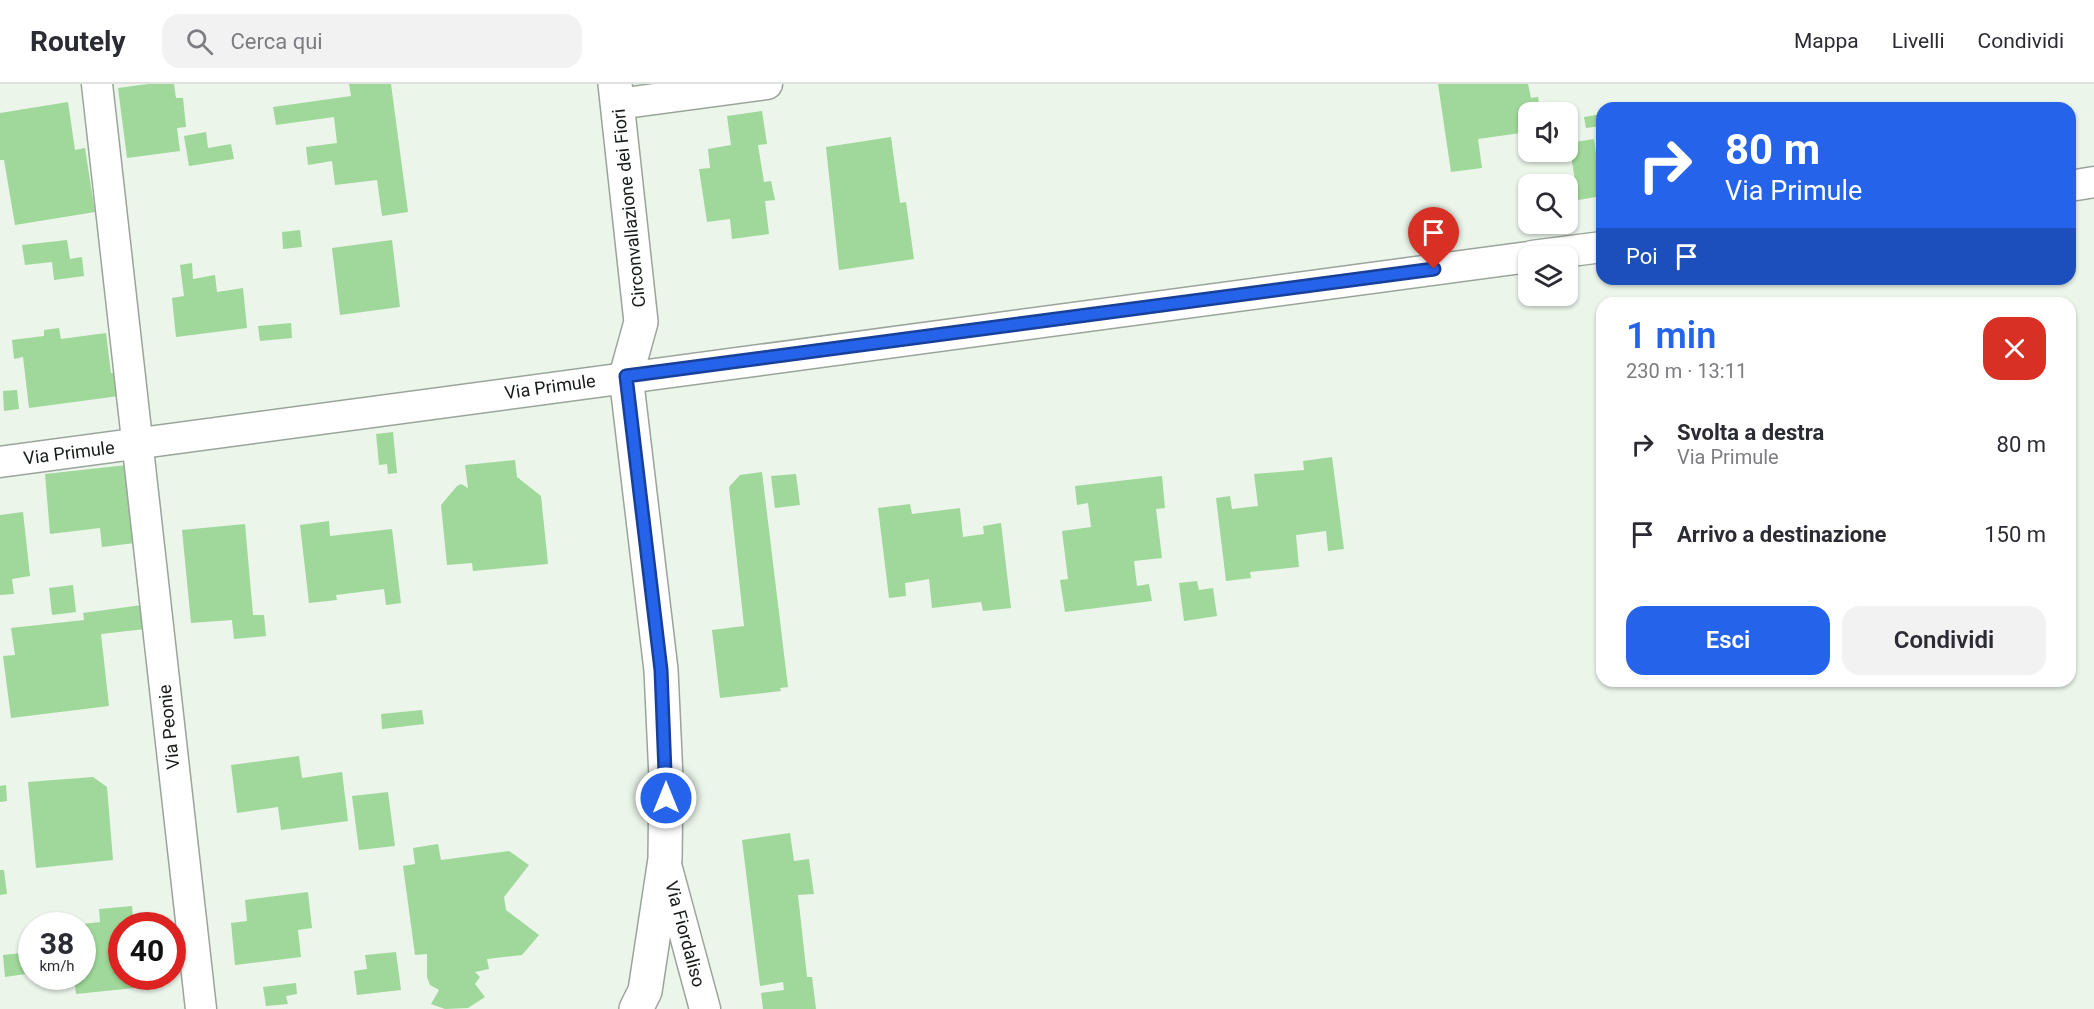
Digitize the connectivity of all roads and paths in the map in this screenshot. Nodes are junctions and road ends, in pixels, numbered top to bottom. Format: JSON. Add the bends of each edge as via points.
{"nodes":[{"id":1,"x":97,"y":84,"type":"edge"},
{"id":2,"x":767,"y":84,"type":"edge"},
{"id":3,"x":617,"y":94,"type":"edge"},
{"id":4,"x":2094,"y":183,"type":"edge"},
{"id":5,"x":2076,"y":185,"type":"edge"},
{"id":6,"x":1596,"y":248,"type":"edge"},
{"id":7,"x":1578,"y":250,"type":"edge"},
{"id":8,"x":1518,"y":259,"type":"edge"},
{"id":9,"x":626,"y":376,"type":"junction"},
{"id":10,"x":139,"y":445,"type":"junction"},
{"id":11,"x":0,"y":462,"type":"edge"},
{"id":12,"x":665,"y":860,"type":"junction"},
{"id":13,"x":201,"y":1009,"type":"edge"},
{"id":14,"x":636,"y":1009,"type":"edge"},
{"id":15,"x":705,"y":1009,"type":"edge"}],
"edges":[{"from":1,"to":10,"type":"street","name":"Via Peonie"},
{"from":2,"to":3,"type":"street"},
{"from":3,"to":9,"type":"street","name":"Circonvallazione dei Fiori","via":[[641,322]]},
{"from":4,"to":5,"type":"street"},
{"from":6,"to":7,"type":"street","name":"Via Primule"},
{"from":8,"to":9,"type":"street","name":"Via Primule"},
{"from":9,"to":10,"type":"street","name":"Via Primule"},
{"from":9,"to":12,"type":"street","name":"Circonvallazione dei Fiori","via":[[661,670]]},
{"from":10,"to":11,"type":"street","name":"Via Primule"},
{"from":10,"to":13,"type":"street","name":"Via Peonie"},
{"from":12,"to":14,"type":"street","name":"Circonvallazione dei Fiori","via":[[645,991]]},
{"from":12,"to":15,"type":"street","name":"Via Fiordaliso"}]}
